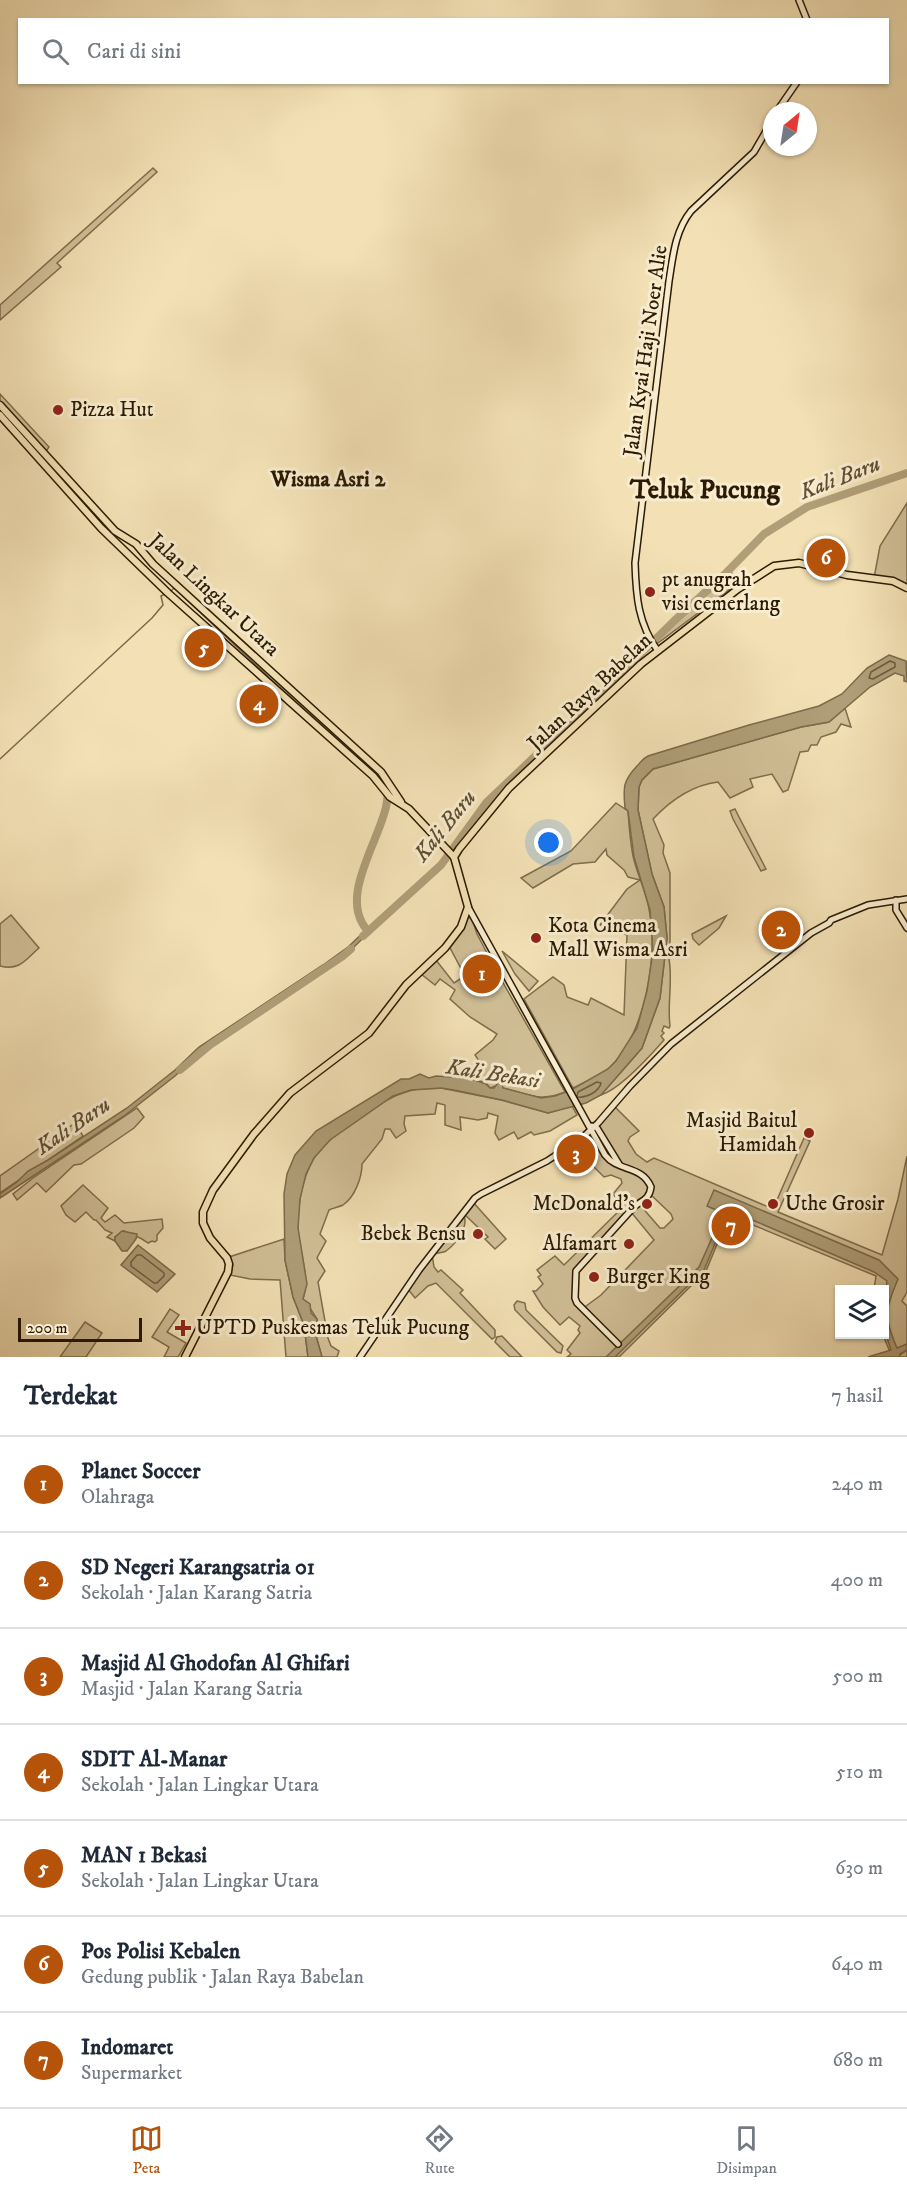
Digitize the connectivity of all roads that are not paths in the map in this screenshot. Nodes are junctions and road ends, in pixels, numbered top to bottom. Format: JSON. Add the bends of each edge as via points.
{"nodes":[{"id":1,"x":799,"y":0,"type":"edge"},
{"id":2,"x":806,"y":18,"type":"edge"},
{"id":3,"x":796,"y":84,"type":"edge"},
{"id":4,"x":783,"y":102,"type":"edge"},
{"id":5,"x":763,"y":136,"type":"edge"},
{"id":6,"x":0,"y":405,"type":"edge"},
{"id":7,"x":0,"y":415,"type":"edge"},
{"id":8,"x":104,"y":525,"type":"junction"},
{"id":9,"x":907,"y":588,"type":"edge"},
{"id":10,"x":223,"y":635,"type":"junction"},
{"id":11,"x":654,"y":645,"type":"junction"},
{"id":12,"x":405,"y":808,"type":"junction"},
{"id":13,"x":453,"y":857,"type":"junction"},
{"id":14,"x":907,"y":899,"type":"edge"},
{"id":15,"x":896,"y":900,"type":"junction"},
{"id":16,"x":468,"y":906,"type":"junction"},
{"id":17,"x":907,"y":928,"type":"edge"},
{"id":18,"x":594,"y":1127,"type":"junction"},
{"id":19,"x":612,"y":1159,"type":"junction"},
{"id":20,"x":618,"y":1344,"type":"dead end"},
{"id":21,"x":185,"y":1357,"type":"edge"},
{"id":22,"x":360,"y":1357,"type":"edge"}],
"edges":[{"from":1,"to":2,"type":"street"},
{"from":3,"to":4,"type":"street"},
{"from":5,"to":11,"type":"street","name":"Jalan Kyai Haji Noer Alie","via":[[754,152],[682,222],[676,244],[635,563],[639,613]]},
{"from":6,"to":8,"type":"main road","name":"Jalan Lingkar Utara"},
{"from":7,"to":8,"type":"main road","name":"Jalan Lingkar Utara"},
{"from":8,"to":10,"type":"main road","name":"Jalan Lingkar Utara","via":[[168,593]]},
{"from":8,"to":10,"type":"main road","name":"Jalan Lingkar Utara","via":[[140,548]]},
{"from":9,"to":11,"type":"main road","name":"Jalan Raya Babelan","via":[[893,581],[799,563],[774,566]]},
{"from":10,"to":12,"type":"main road","name":"Jalan Lingkar Utara"},
{"from":10,"to":12,"type":"main road","name":"Jalan Lingkar Utara","via":[[381,772]]},
{"from":11,"to":13,"type":"main road","name":"Jalan Raya Babelan","via":[[509,788]]},
{"from":12,"to":13,"type":"main road","name":"Jalan Lingkar Utara"},
{"from":13,"to":16,"type":"main road","name":"Jalan Lingkar Utara"},
{"from":14,"to":15,"type":"street"},
{"from":15,"to":17,"type":"street","via":[[896,910]]},
{"from":15,"to":18,"type":"street","via":[[868,905],[831,920],[803,939],[672,1044]]},
{"from":16,"to":18,"type":"street"},
{"from":16,"to":21,"type":"main road","via":[[461,927],[445,948],[406,985],[369,1033],[290,1093],[213,1190],[202,1223],[227,1258],[228,1272]]},
{"from":18,"to":19,"type":"street"},
{"from":18,"to":19,"type":"street"},
{"from":18,"to":22,"type":"street","via":[[547,1161],[481,1194],[467,1206]]},
{"from":19,"to":20,"type":"street","via":[[646,1178],[651,1187],[649,1196],[633,1208],[576,1271],[575,1298]]}]}
